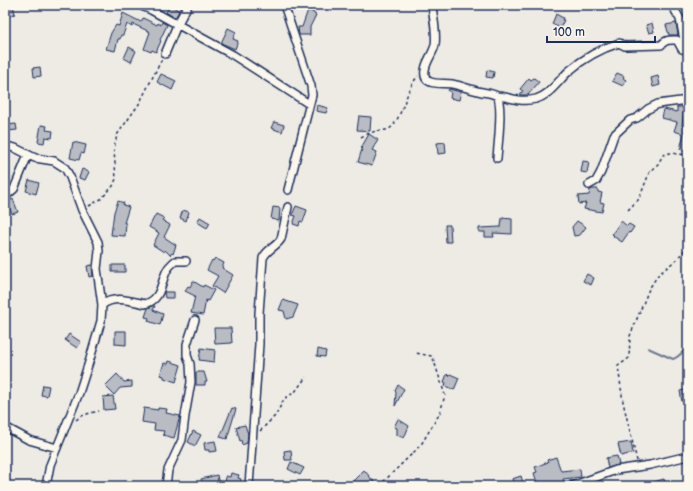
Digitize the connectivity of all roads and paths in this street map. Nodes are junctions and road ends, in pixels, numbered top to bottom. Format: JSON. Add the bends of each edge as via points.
{"nodes":[{"id":1,"x":139,"y":5,"type":"edge"},
{"id":2,"x":188,"y":5,"type":"edge"},
{"id":3,"x":284,"y":5,"type":"edge"},
{"id":4,"x":432,"y":5,"type":"edge"},
{"id":5,"x":672,"y":5,"type":"edge"},
{"id":6,"x":177,"y":25,"type":"junction"},
{"id":7,"x":687,"y":51,"type":"edge"},
{"id":8,"x":165,"y":54,"type":"joint"},
{"id":9,"x":424,"y":72,"type":"junction"},
{"id":10,"x":497,"y":96,"type":"junction"},
{"id":11,"x":688,"y":100,"type":"edge"},
{"id":12,"x":309,"y":104,"type":"junction"},
{"id":13,"x":361,"y":137,"type":"dead end"},
{"id":14,"x":5,"y":146,"type":"edge"},
{"id":15,"x":28,"y":155,"type":"junction"},
{"id":16,"x":688,"y":155,"type":"edge"},
{"id":17,"x":497,"y":158,"type":"dead end"},
{"id":18,"x":589,"y":185,"type":"dead end"},
{"id":19,"x":288,"y":190,"type":"dead end"},
{"id":20,"x":5,"y":197,"type":"edge"},
{"id":21,"x":288,"y":207,"type":"dead end"},
{"id":22,"x":82,"y":210,"type":"junction"},
{"id":23,"x":628,"y":210,"type":"dead end"},
{"id":24,"x":688,"y":246,"type":"edge"},
{"id":25,"x":186,"y":261,"type":"dead end"},
{"id":26,"x":102,"y":305,"type":"junction"},
{"id":27,"x":195,"y":320,"type":"dead end"},
{"id":28,"x":415,"y":352,"type":"dead end"},
{"id":29,"x":306,"y":377,"type":"dead end"},
{"id":30,"x":99,"y":411,"type":"dead end"},
{"id":31,"x":72,"y":425,"type":"dead end"},
{"id":32,"x":5,"y":427,"type":"edge"},
{"id":33,"x":252,"y":447,"type":"junction"},
{"id":34,"x":57,"y":448,"type":"junction"},
{"id":35,"x":688,"y":456,"type":"edge"},
{"id":36,"x":638,"y":466,"type":"junction"},
{"id":37,"x":46,"y":486,"type":"edge"},
{"id":38,"x":166,"y":486,"type":"edge"},
{"id":39,"x":249,"y":486,"type":"edge"},
{"id":40,"x":379,"y":486,"type":"edge"},
{"id":41,"x":572,"y":486,"type":"edge"}],
"edges":[{"from":1,"to":6,"type":"street"},
{"from":2,"to":6,"type":"street"},
{"from":3,"to":12,"type":"street","via":[[311,86]]},
{"from":4,"to":9,"type":"street","via":[[435,45]]},
{"from":5,"to":7,"type":"street","via":[[680,19]]},
{"from":6,"to":8,"type":"street"},
{"from":6,"to":12,"type":"street","via":[[233,55]]},
{"from":7,"to":10,"type":"street","via":[[682,49],[677,40],[664,41],[661,45],[626,46],[619,43],[584,59],[547,93],[537,98],[515,100]]},
{"from":8,"to":22,"type":"path","via":[[139,104],[117,135],[114,149],[116,179],[101,199]]},
{"from":9,"to":10,"type":"street","via":[[428,80],[438,84],[451,83]]},
{"from":9,"to":13,"type":"path","via":[[412,84],[398,118],[391,126]]},
{"from":10,"to":17,"type":"street","via":[[500,113]]},
{"from":11,"to":18,"type":"street","via":[[658,104],[630,120],[614,135],[601,172],[596,181]]},
{"from":12,"to":19,"type":"street"},
{"from":14,"to":15,"type":"street"},
{"from":15,"to":20,"type":"street","via":[[14,189]]},
{"from":15,"to":22,"type":"street","via":[[54,161],[64,168]]},
{"from":16,"to":23,"type":"path","via":[[663,155],[650,171],[639,199]]},
{"from":21,"to":33,"type":"street","via":[[281,239],[263,258]]},
{"from":22,"to":26,"type":"street","via":[[98,242],[97,269]]},
{"from":24,"to":36,"type":"path","via":[[658,275],[649,289],[630,336],[629,358],[618,366],[623,402]]},
{"from":25,"to":26,"type":"street","via":[[176,261],[170,265],[159,294],[149,303],[121,299]]},
{"from":26,"to":34,"type":"street","via":[[101,321],[90,359]]},
{"from":27,"to":38,"type":"street","via":[[188,344],[191,382],[182,440],[168,470]]},
{"from":28,"to":40,"type":"path","via":[[432,356],[445,395],[443,404],[422,443]]},
{"from":29,"to":33,"type":"path","via":[[295,392],[284,399],[276,415],[261,430]]},
{"from":30,"to":31,"type":"path","via":[[81,416]]},
{"from":32,"to":34,"type":"street","via":[[29,440]]},
{"from":33,"to":39,"type":"street"},
{"from":34,"to":37,"type":"street","via":[[48,471]]},
{"from":35,"to":36,"type":"street"},
{"from":36,"to":41,"type":"street","via":[[616,470]]}]}
